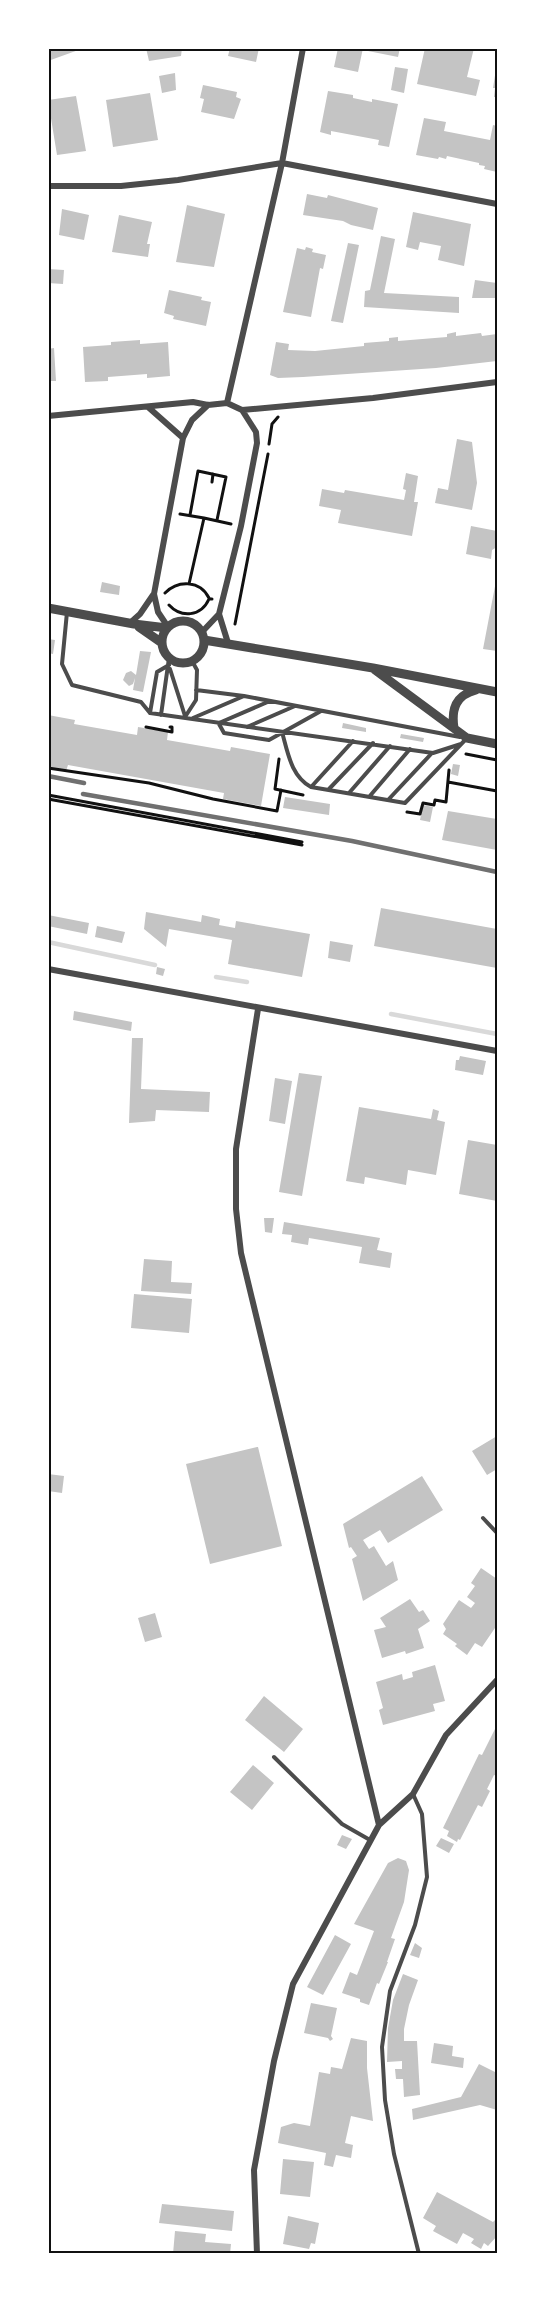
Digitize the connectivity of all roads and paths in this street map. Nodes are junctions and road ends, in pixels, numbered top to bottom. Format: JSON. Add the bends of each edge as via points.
{"nodes":[{"id":1,"x":303,"y":48,"type":"edge"},
{"id":2,"x":282,"y":163,"type":"junction"},
{"id":3,"x":48,"y":186,"type":"edge"},
{"id":4,"x":497,"y":204,"type":"edge"},
{"id":5,"x":497,"y":382,"type":"edge"},
{"id":6,"x":226,"y":403,"type":"junction"},
{"id":7,"x":207,"y":405,"type":"junction"},
{"id":8,"x":148,"y":407,"type":"junction"},
{"id":9,"x":285,"y":407,"type":"junction"},
{"id":10,"x":242,"y":410,"type":"junction"},
{"id":11,"x":48,"y":416,"type":"edge"},
{"id":12,"x":183,"y":438,"type":"junction"},
{"id":13,"x":213,"y":474,"type":"junction"},
{"id":14,"x":212,"y":482,"type":"dead end"},
{"id":15,"x":168,"y":512,"type":"junction"},
{"id":16,"x":189,"y":515,"type":"junction"},
{"id":17,"x":204,"y":518,"type":"junction"},
{"id":18,"x":217,"y":520,"type":"junction"},
{"id":19,"x":241,"y":526,"type":"junction"},
{"id":20,"x":189,"y":584,"type":"junction"},
{"id":21,"x":154,"y":594,"type":"junction"},
{"id":22,"x":223,"y":598,"type":"junction"},
{"id":23,"x":209,"y":599,"type":"junction"},
{"id":24,"x":48,"y":608,"type":"edge"},
{"id":25,"x":67,"y":611,"type":"junction"},
{"id":26,"x":219,"y":614,"type":"junction"},
{"id":27,"x":132,"y":624,"type":"junction"},
{"id":28,"x":168,"y":627,"type":"junction"},
{"id":29,"x":233,"y":630,"type":"dead end"},
{"id":30,"x":203,"y":636,"type":"junction"},
{"id":31,"x":162,"y":643,"type":"junction"},
{"id":32,"x":228,"y":643,"type":"junction"},
{"id":33,"x":169,"y":661,"type":"junction"},
{"id":34,"x":192,"y":661,"type":"junction"},
{"id":35,"x":374,"y":668,"type":"junction"},
{"id":36,"x":479,"y":689,"type":"junction"},
{"id":37,"x":196,"y":690,"type":"junction"},
{"id":38,"x":497,"y":692,"type":"edge"},
{"id":39,"x":244,"y":696,"type":"junction"},
{"id":40,"x":270,"y":701,"type":"junction"},
{"id":41,"x":297,"y":706,"type":"junction"},
{"id":42,"x":322,"y":710,"type":"junction"},
{"id":43,"x":150,"y":713,"type":"junction"},
{"id":44,"x":161,"y":715,"type":"junction"},
{"id":45,"x":185,"y":717,"type":"junction"},
{"id":46,"x":192,"y":718,"type":"junction"},
{"id":47,"x":218,"y":724,"type":"junction"},
{"id":48,"x":160,"y":725,"type":"dead end"},
{"id":49,"x":146,"y":727,"type":"dead end"},
{"id":50,"x":246,"y":728,"type":"junction"},
{"id":51,"x":454,"y":728,"type":"junction"},
{"id":52,"x":159,"y":730,"type":"junction"},
{"id":53,"x":172,"y":732,"type":"dead end"},
{"id":54,"x":282,"y":732,"type":"junction"},
{"id":55,"x":354,"y":740,"type":"junction"},
{"id":56,"x":464,"y":741,"type":"junction"},
{"id":57,"x":373,"y":743,"type":"junction"},
{"id":58,"x":497,"y":744,"type":"edge"},
{"id":59,"x":391,"y":745,"type":"junction"},
{"id":60,"x":410,"y":748,"type":"junction"},
{"id":61,"x":454,"y":751,"type":"junction"},
{"id":62,"x":280,"y":752,"type":"dead end"},
{"id":63,"x":433,"y":753,"type":"junction"},
{"id":64,"x":497,"y":760,"type":"edge"},
{"id":65,"x":48,"y":768,"type":"edge"},
{"id":66,"x":449,"y":770,"type":"dead end"},
{"id":67,"x":448,"y":782,"type":"junction"},
{"id":68,"x":312,"y":787,"type":"junction"},
{"id":69,"x":329,"y":790,"type":"junction"},
{"id":70,"x":497,"y":791,"type":"edge"},
{"id":71,"x":349,"y":793,"type":"junction"},
{"id":72,"x":48,"y":797,"type":"edge"},
{"id":73,"x":369,"y":797,"type":"junction"},
{"id":74,"x":388,"y":800,"type":"junction"},
{"id":75,"x":420,"y":814,"type":"dead end"},
{"id":76,"x":302,"y":844,"type":"dead end"},
{"id":77,"x":48,"y":969,"type":"edge"},
{"id":78,"x":258,"y":1009,"type":"junction"},
{"id":79,"x":497,"y":1050,"type":"edge"},
{"id":80,"x":483,"y":1518,"type":"dead end"},
{"id":81,"x":497,"y":1533,"type":"edge"},
{"id":82,"x":497,"y":1680,"type":"edge"},
{"id":83,"x":274,"y":1757,"type":"dead end"},
{"id":84,"x":413,"y":1794,"type":"junction"},
{"id":85,"x":378,"y":1825,"type":"junction"},
{"id":86,"x":370,"y":1840,"type":"junction"},
{"id":87,"x":257,"y":2254,"type":"edge"},
{"id":88,"x":420,"y":2254,"type":"edge"}],
"edges":[{"from":1,"to":2,"type":"street"},
{"from":2,"to":3,"type":"street","via":[[121,186]]},
{"from":2,"to":4,"type":"street"},
{"from":2,"to":6,"type":"street"},
{"from":5,"to":9,"type":"street"},
{"from":6,"to":7,"type":"street"},
{"from":6,"to":10,"type":"street"},
{"from":7,"to":8,"type":"street","via":[[193,402]]},
{"from":7,"to":12,"type":"street","via":[[192,420]]},
{"from":8,"to":11,"type":"street"},
{"from":8,"to":12,"type":"street"},
{"from":9,"to":10,"type":"street"},
{"from":9,"to":29,"type":"path","via":[[272,424]]},
{"from":10,"to":19,"type":"street","via":[[256,432],[257,443]]},
{"from":12,"to":15,"type":"street"},
{"from":13,"to":14,"type":"path"},
{"from":13,"to":16,"type":"path","via":[[198,471]]},
{"from":13,"to":18,"type":"path","via":[[226,477]]},
{"from":15,"to":16,"type":"path"},
{"from":15,"to":21,"type":"street"},
{"from":16,"to":17,"type":"path"},
{"from":17,"to":18,"type":"path"},
{"from":17,"to":20,"type":"path"},
{"from":18,"to":19,"type":"path"},
{"from":19,"to":22,"type":"street"},
{"from":20,"to":23,"type":"path","via":[[203,590]]},
{"from":20,"to":23,"type":"path","via":[[174,586],[164,594],[174,610],[194,613],[204,608]]},
{"from":21,"to":27,"type":"street"},
{"from":21,"to":28,"type":"street","via":[[158,612]]},
{"from":22,"to":23,"type":"path"},
{"from":22,"to":26,"type":"street"},
{"from":24,"to":25,"type":"street"},
{"from":25,"to":27,"type":"street"},
{"from":25,"to":43,"type":"lane","via":[[62,664],[72,685],[141,702]]},
{"from":26,"to":30,"type":"street"},
{"from":26,"to":32,"type":"street"},
{"from":27,"to":28,"type":"street"},
{"from":27,"to":31,"type":"street"},
{"from":28,"to":30,"type":"street","via":[[184,621],[195,625]]},
{"from":28,"to":31,"type":"street"},
{"from":30,"to":32,"type":"street"},
{"from":30,"to":34,"type":"street","via":[[202,651]]},
{"from":31,"to":33,"type":"street"},
{"from":32,"to":35,"type":"street"},
{"from":33,"to":34,"type":"street"},
{"from":33,"to":43,"type":"lane","via":[[157,672]]},
{"from":33,"to":44,"type":"lane"},
{"from":33,"to":45,"type":"lane"},
{"from":34,"to":37,"type":"lane","via":[[197,670]]},
{"from":35,"to":36,"type":"street"},
{"from":35,"to":51,"type":"street"},
{"from":36,"to":38,"type":"street"},
{"from":36,"to":51,"type":"street","via":[[456,702]]},
{"from":37,"to":39,"type":"lane"},
{"from":37,"to":45,"type":"lane","via":[[196,700]]},
{"from":39,"to":40,"type":"lane"},
{"from":39,"to":46,"type":"lane"},
{"from":40,"to":41,"type":"lane"},
{"from":40,"to":47,"type":"lane"},
{"from":41,"to":42,"type":"lane"},
{"from":41,"to":50,"type":"lane"},
{"from":42,"to":54,"type":"lane"},
{"from":42,"to":56,"type":"lane"},
{"from":43,"to":44,"type":"lane"},
{"from":44,"to":45,"type":"lane"},
{"from":45,"to":46,"type":"lane"},
{"from":46,"to":47,"type":"lane"},
{"from":47,"to":50,"type":"lane"},
{"from":47,"to":54,"type":"lane","via":[[224,733],[258,739],[269,740]]},
{"from":48,"to":52,"type":"path"},
{"from":49,"to":52,"type":"path"},
{"from":50,"to":54,"type":"lane"},
{"from":51,"to":56,"type":"street"},
{"from":52,"to":53,"type":"path"},
{"from":54,"to":55,"type":"lane"},
{"from":54,"to":68,"type":"lane","via":[[293,768]]},
{"from":55,"to":57,"type":"lane"},
{"from":55,"to":68,"type":"lane"},
{"from":56,"to":58,"type":"street"},
{"from":56,"to":61,"type":"lane"},
{"from":56,"to":63,"type":"lane"},
{"from":57,"to":59,"type":"lane"},
{"from":57,"to":69,"type":"lane"},
{"from":59,"to":60,"type":"lane"},
{"from":59,"to":71,"type":"lane"},
{"from":60,"to":63,"type":"lane"},
{"from":60,"to":73,"type":"lane"},
{"from":61,"to":64,"type":"path"},
{"from":61,"to":74,"type":"lane","via":[[405,803]]},
{"from":62,"to":65,"type":"path","via":[[275,789],[281,790],[277,811],[149,783]]},
{"from":63,"to":74,"type":"lane"},
{"from":66,"to":67,"type":"path"},
{"from":67,"to":70,"type":"path"},
{"from":67,"to":75,"type":"path","via":[[446,802],[423,803]]},
{"from":68,"to":69,"type":"lane"},
{"from":69,"to":71,"type":"lane"},
{"from":71,"to":73,"type":"lane"},
{"from":72,"to":76,"type":"path"},
{"from":73,"to":74,"type":"lane"},
{"from":77,"to":78,"type":"street"},
{"from":78,"to":79,"type":"street"},
{"from":78,"to":85,"type":"street","via":[[236,1149],[236,1209],[242,1253]]},
{"from":80,"to":81,"type":"lane"},
{"from":82,"to":84,"type":"street","via":[[446,1735]]},
{"from":83,"to":86,"type":"lane","via":[[342,1824]]},
{"from":84,"to":85,"type":"street"},
{"from":84,"to":88,"type":"lane","via":[[422,1814],[427,1877],[415,1925],[390,1991],[382,2047],[394,2154]]},
{"from":85,"to":86,"type":"street"},
{"from":86,"to":87,"type":"street","via":[[293,1984],[254,2170]]}]}
